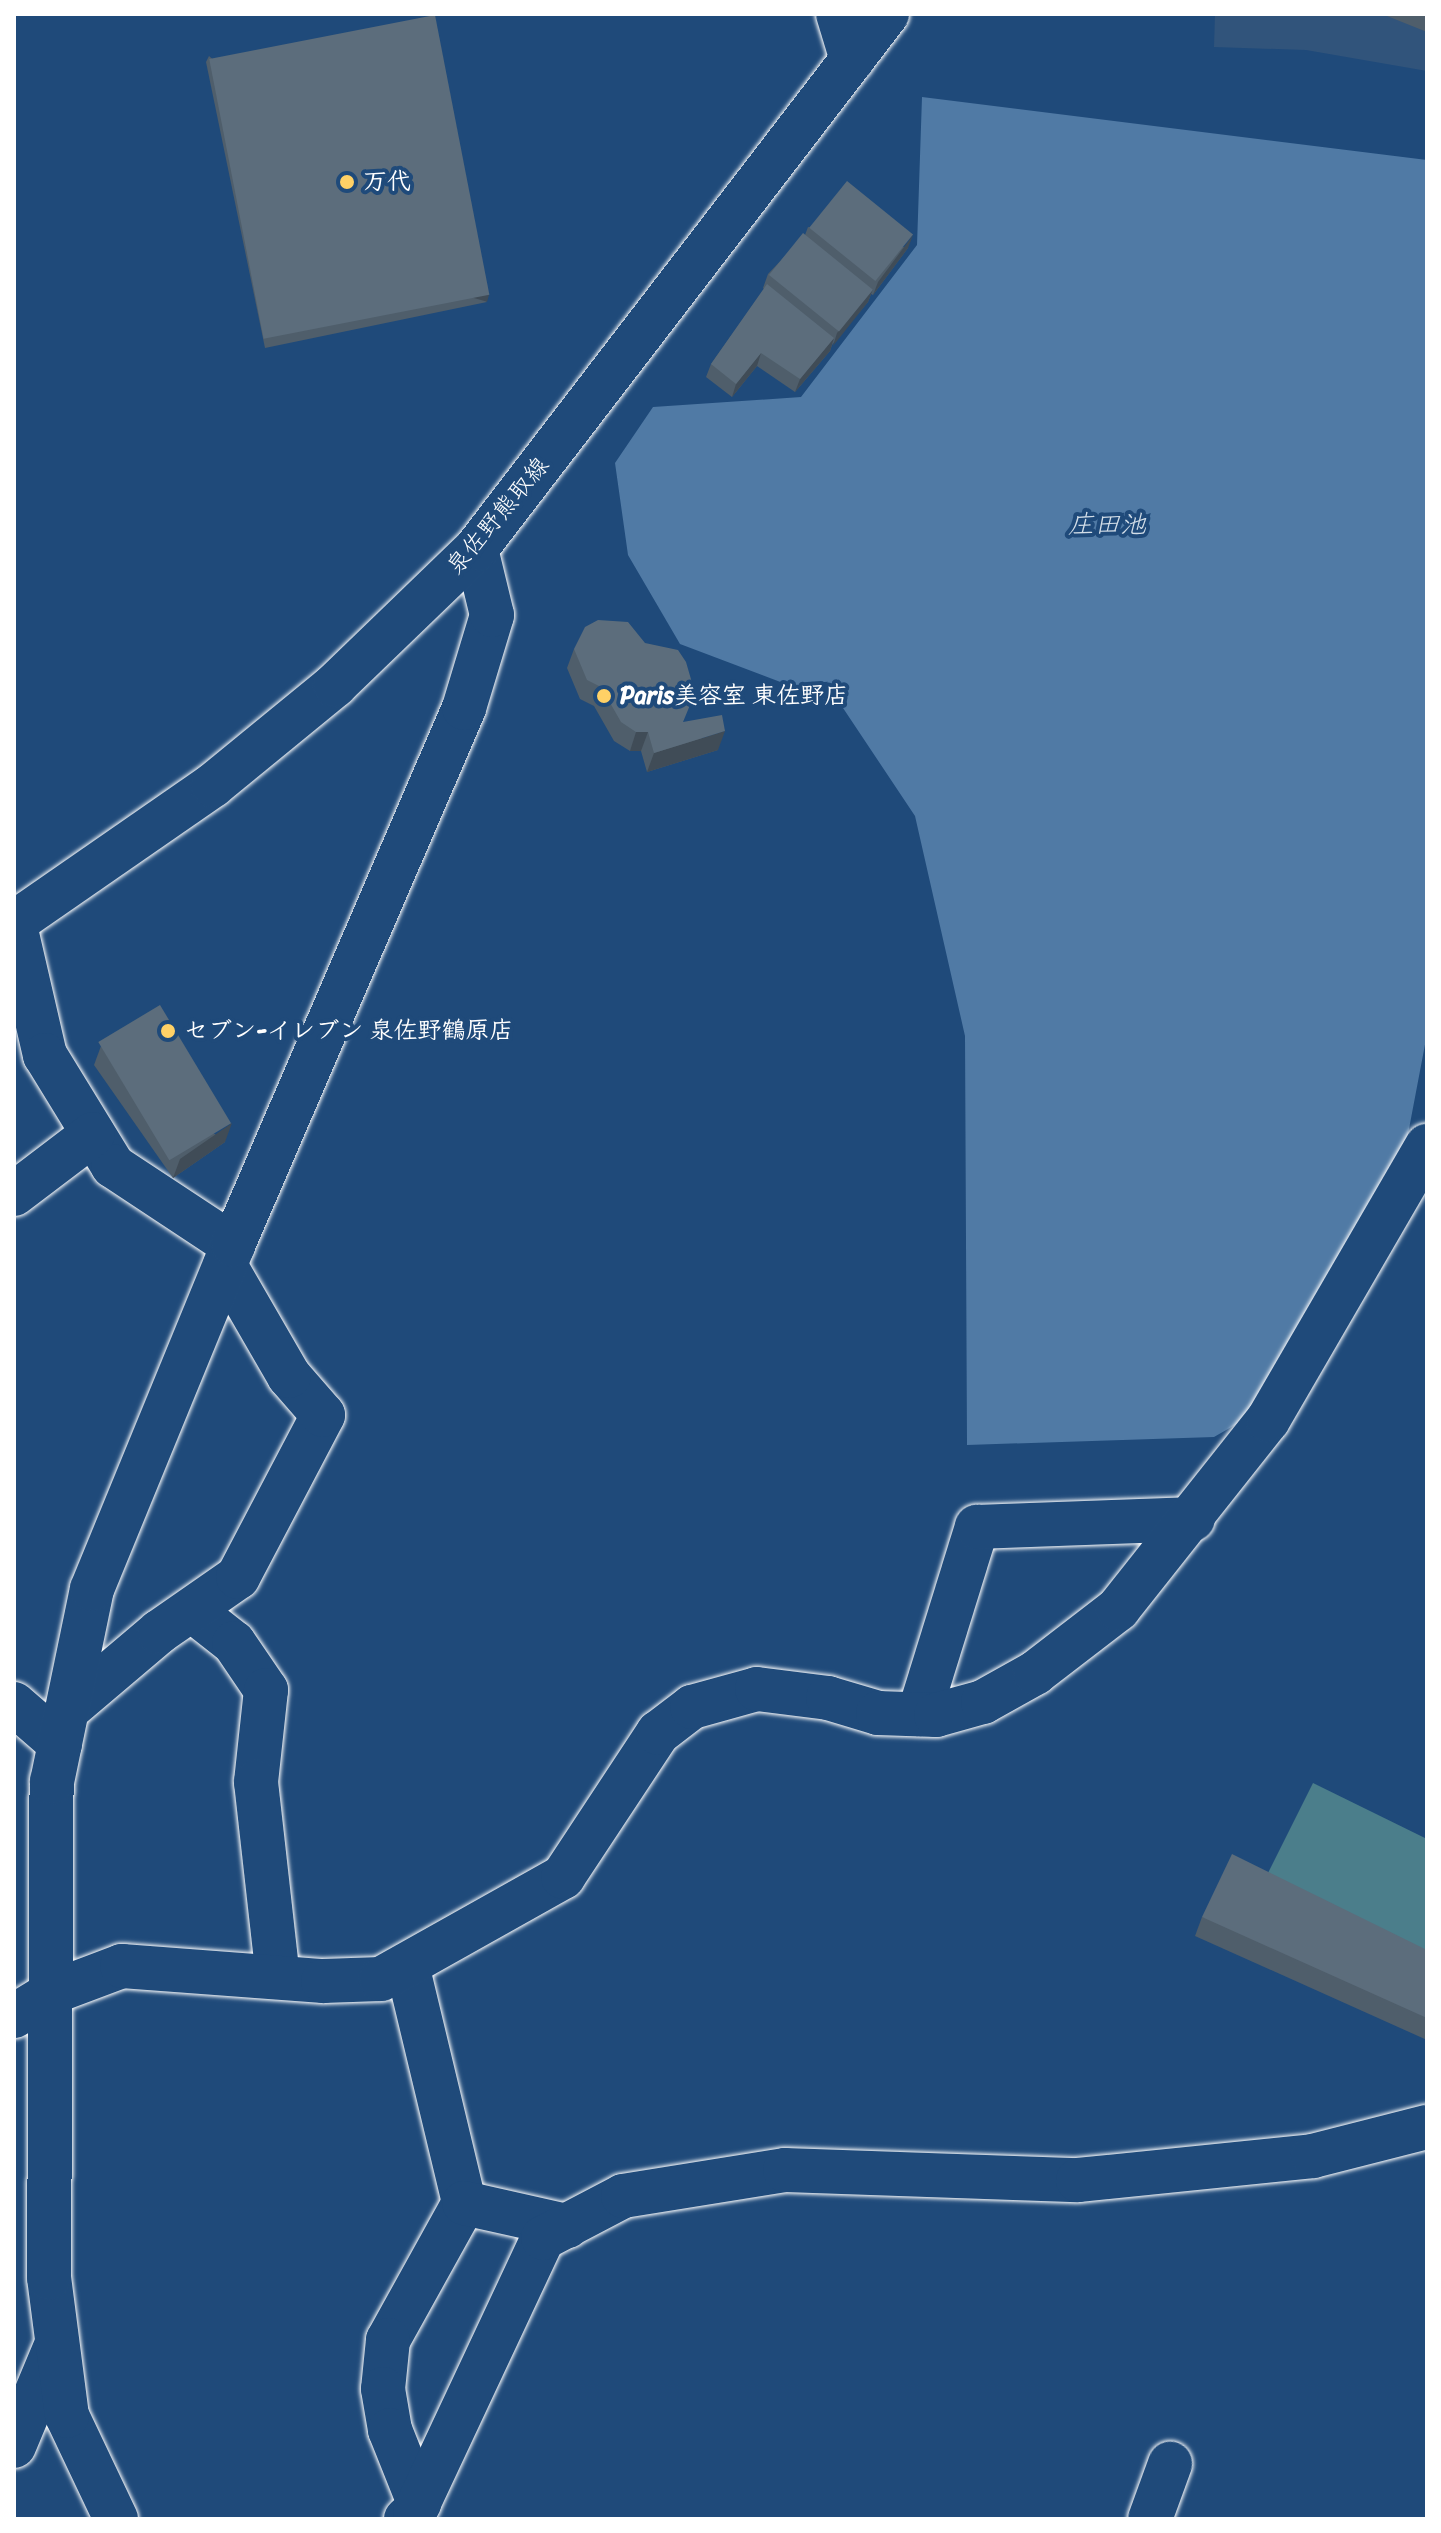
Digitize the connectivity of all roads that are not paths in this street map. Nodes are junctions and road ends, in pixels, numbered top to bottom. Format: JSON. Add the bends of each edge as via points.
{"nodes":[{"id":1,"x":838,"y":14,"type":"edge"},
{"id":2,"x":887,"y":14,"type":"edge"},
{"id":3,"x":852,"y":60,"type":"junction"},
{"id":4,"x":476,"y":549,"type":"junction"},
{"id":5,"x":15,"y":922,"type":"edge"},
{"id":6,"x":93,"y":1134,"type":"junction"},
{"id":7,"x":1427,"y":1146,"type":"edge"},
{"id":8,"x":14,"y":1194,"type":"edge"},
{"id":9,"x":229,"y":1255,"type":"junction"},
{"id":10,"x":1193,"y":1519,"type":"junction"},
{"id":11,"x":192,"y":1610,"type":"junction"},
{"id":12,"x":14,"y":1704,"type":"edge"},
{"id":13,"x":919,"y":1714,"type":"junction"},
{"id":14,"x":64,"y":1727,"type":"junction"},
{"id":15,"x":407,"y":1965,"type":"junction"},
{"id":16,"x":278,"y":1977,"type":"junction"},
{"id":17,"x":53,"y":1992,"type":"junction"},
{"id":18,"x":14,"y":2016,"type":"edge"},
{"id":19,"x":1427,"y":2127,"type":"edge"},
{"id":20,"x":464,"y":2203,"type":"junction"},
{"id":21,"x":567,"y":2226,"type":"junction"},
{"id":22,"x":55,"y":2348,"type":"junction"},
{"id":23,"x":14,"y":2446,"type":"edge"},
{"id":24,"x":1170,"y":2464,"type":"dead end"},
{"id":25,"x":412,"y":2511,"type":"edge"},
{"id":26,"x":116,"y":2519,"type":"edge"},
{"id":27,"x":1150,"y":2519,"type":"edge"}],
"edges":[{"from":1,"to":3,"type":"street"},
{"from":2,"to":3,"type":"street","name":"泉佐野熊取線"},
{"from":3,"to":4,"type":"street","name":"泉佐野熊取線"},
{"from":4,"to":5,"type":"street","name":"泉佐野熊取線","via":[[335,685],[213,785]]},
{"from":4,"to":9,"type":"street","via":[[492,615],[464,708]]},
{"from":5,"to":6,"type":"street","via":[[45,1055]]},
{"from":6,"to":8,"type":"street"},
{"from":6,"to":9,"type":"street","via":[[113,1166]]},
{"from":7,"to":10,"type":"street","via":[[1268,1420]]},
{"from":9,"to":11,"type":"street","via":[[289,1376],[323,1415],[238,1577]]},
{"from":9,"to":14,"type":"street","via":[[92,1589]]},
{"from":10,"to":13,"type":"street","via":[[1118,1609],[1035,1673],[983,1702],[936,1715]]},
{"from":10,"to":13,"type":"street","via":[[977,1527]]},
{"from":11,"to":14,"type":"street"},
{"from":11,"to":16,"type":"street","via":[[234,1643],[266,1690],[256,1782]]},
{"from":12,"to":14,"type":"street"},
{"from":13,"to":15,"type":"street","via":[[878,1713],[828,1698],[757,1689],[692,1707],[658,1733],[563,1877]]},
{"from":14,"to":17,"type":"street","via":[[52,1782]]},
{"from":15,"to":16,"type":"street","via":[[381,1979]]},
{"from":15,"to":20,"type":"street"},
{"from":16,"to":17,"type":"street","via":[[122,1966]]},
{"from":17,"to":18,"type":"street"},
{"from":17,"to":22,"type":"street","via":[[49,2278]]},
{"from":19,"to":21,"type":"street","via":[[1313,2156],[1078,2180],[785,2170],[623,2196]]},
{"from":20,"to":21,"type":"street"},
{"from":20,"to":25,"type":"street","via":[[388,2340],[383,2389]]},
{"from":21,"to":25,"type":"street","via":[[543,2238]]},
{"from":22,"to":23,"type":"street"},
{"from":22,"to":26,"type":"street","via":[[67,2416]]},
{"from":24,"to":27,"type":"street"}]}
